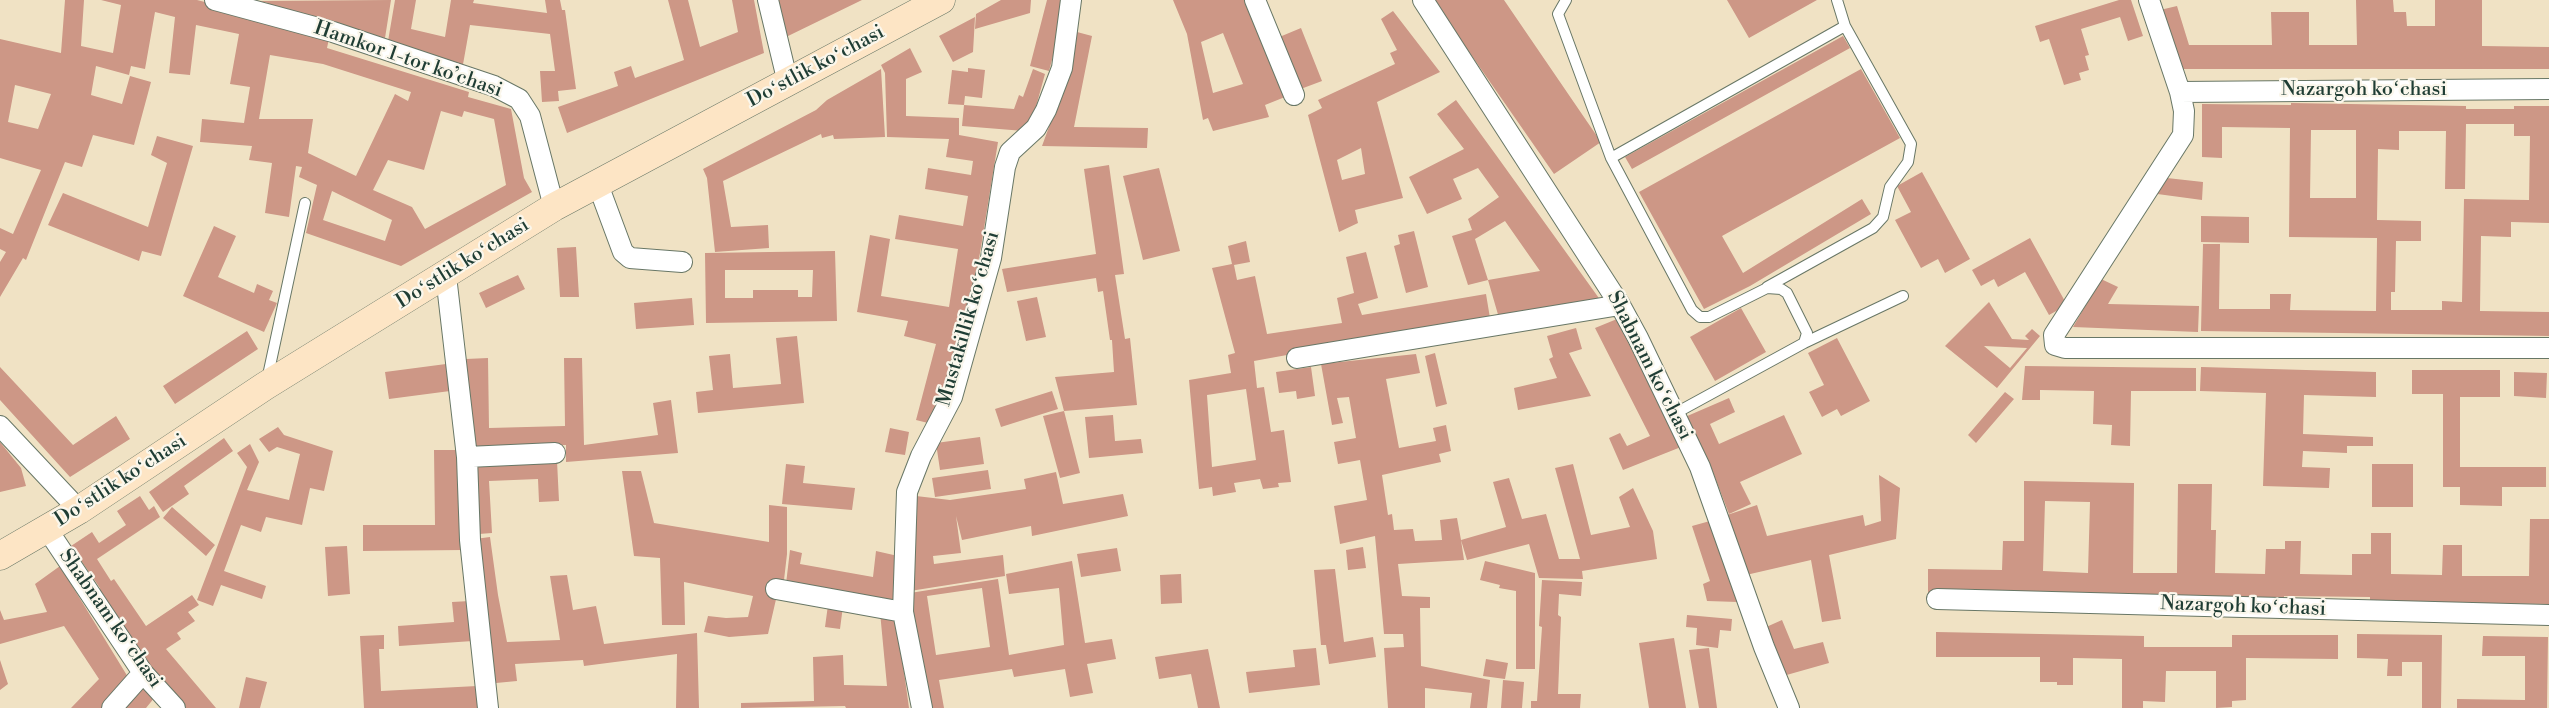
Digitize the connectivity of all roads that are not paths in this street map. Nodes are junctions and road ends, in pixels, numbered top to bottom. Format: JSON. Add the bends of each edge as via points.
{"nodes":[{"id":1,"x":215,"y":0,"type":"edge"},
{"id":2,"x":768,"y":0,"type":"edge"},
{"id":3,"x":941,"y":0,"type":"edge"},
{"id":4,"x":1071,"y":0,"type":"edge"},
{"id":5,"x":1255,"y":0,"type":"edge"},
{"id":6,"x":1423,"y":0,"type":"edge"},
{"id":7,"x":1566,"y":0,"type":"edge"},
{"id":8,"x":1837,"y":0,"type":"edge"},
{"id":9,"x":2149,"y":0,"type":"edge"},
{"id":10,"x":1845,"y":26,"type":"junction"},
{"id":11,"x":788,"y":83,"type":"junction"},
{"id":12,"x":2549,"y":89,"type":"edge"},
{"id":13,"x":2180,"y":92,"type":"junction"},
{"id":14,"x":1294,"y":96,"type":"dead end"},
{"id":15,"x":1611,"y":158,"type":"junction"},
{"id":16,"x":597,"y":182,"type":"junction"},
{"id":17,"x":305,"y":203,"type":"dead end"},
{"id":18,"x":554,"y":207,"type":"junction"},
{"id":19,"x":682,"y":262,"type":"dead end"},
{"id":20,"x":446,"y":276,"type":"junction"},
{"id":21,"x":1767,"y":288,"type":"junction"},
{"id":22,"x":1904,"y":296,"type":"dead end"},
{"id":23,"x":1620,"y":305,"type":"junction"},
{"id":24,"x":1804,"y":343,"type":"junction"},
{"id":25,"x":2549,"y":348,"type":"edge"},
{"id":26,"x":1297,"y":358,"type":"dead end"},
{"id":27,"x":265,"y":386,"type":"junction"},
{"id":28,"x":1674,"y":414,"type":"junction"},
{"id":29,"x":0,"y":426,"type":"edge"},
{"id":30,"x":555,"y":452,"type":"dead end"},
{"id":31,"x":467,"y":457,"type":"junction"},
{"id":32,"x":79,"y":510,"type":"junction"},
{"id":33,"x":47,"y":529,"type":"junction"},
{"id":34,"x":0,"y":556,"type":"edge"},
{"id":35,"x":776,"y":590,"type":"dead end"},
{"id":36,"x":1936,"y":599,"type":"dead end"},
{"id":37,"x":903,"y":612,"type":"junction"},
{"id":38,"x":2549,"y":616,"type":"edge"},
{"id":39,"x":143,"y":673,"type":"junction"},
{"id":40,"x":112,"y":708,"type":"edge"},
{"id":41,"x":175,"y":708,"type":"edge"},
{"id":42,"x":488,"y":708,"type":"edge"},
{"id":43,"x":922,"y":708,"type":"edge"},
{"id":44,"x":1789,"y":708,"type":"edge"}],
"edges":[{"from":1,"to":18,"type":"street","name":"Hamkor 1-tor koʼchasi","via":[[333,32],[494,86],[519,99],[530,116]]},
{"from":2,"to":11,"type":"street"},
{"from":3,"to":11,"type":"street","name":"Doʻstlik koʻchasi"},
{"from":4,"to":37,"type":"street","name":"Mustakillik koʻchasi","via":[[1062,68],[1036,128],[1010,152],[991,258],[952,397],[921,456],[907,492]]},
{"from":5,"to":14,"type":"street"},
{"from":6,"to":23,"type":"street","name":"Shabnam koʻchasi"},
{"from":7,"to":15,"type":"lane","via":[[1558,14]]},
{"from":8,"to":10,"type":"lane"},
{"from":9,"to":13,"type":"street"},
{"from":10,"to":15,"type":"lane"},
{"from":10,"to":21,"type":"lane","via":[[1912,144],[1908,162],[1890,186],[1883,217],[1873,228]]},
{"from":11,"to":16,"type":"street","name":"Doʻstlik koʻchasi"},
{"from":12,"to":13,"type":"street","name":"Nazargoh koʻchasi"},
{"from":13,"to":25,"type":"street","via":[[2184,111],[2182,135],[2054,335],[2054,344],[2065,348]]},
{"from":15,"to":21,"type":"lane","via":[[1696,314],[1709,317]]},
{"from":16,"to":18,"type":"street","name":"Doʻstlik koʻchasi"},
{"from":16,"to":19,"type":"street","via":[[623,252],[630,258]]},
{"from":17,"to":27,"type":"lane"},
{"from":18,"to":20,"type":"street","name":"Doʻstlik koʻchasi"},
{"from":20,"to":27,"type":"street","name":"Doʻstlik koʻchasi"},
{"from":20,"to":31,"type":"street"},
{"from":21,"to":24,"type":"lane","via":[[1787,293],[1807,333]]},
{"from":22,"to":24,"type":"lane"},
{"from":23,"to":26,"type":"street"},
{"from":23,"to":28,"type":"street","name":"Shabnam koʻchasi"},
{"from":24,"to":28,"type":"lane"},
{"from":27,"to":32,"type":"street","name":"Doʻstlik koʻchasi"},
{"from":28,"to":44,"type":"street","name":"Shabnam koʻchasi","via":[[1700,467]]},
{"from":29,"to":32,"type":"street"},
{"from":30,"to":31,"type":"street"},
{"from":31,"to":42,"type":"street","via":[[470,540]]},
{"from":32,"to":33,"type":"street","name":"Doʻstlik koʻchasi"},
{"from":33,"to":34,"type":"street","name":"Doʻstlik koʻchasi"},
{"from":33,"to":39,"type":"street","name":"Shabnam koʻchasi"},
{"from":35,"to":37,"type":"street"},
{"from":36,"to":38,"type":"street","name":"Nazargoh koʻchasi"},
{"from":37,"to":43,"type":"street","name":"Mustakillik koʻchasi"},
{"from":39,"to":40,"type":"street"},
{"from":39,"to":41,"type":"street","name":"Shabnam koʻchasi"}]}
